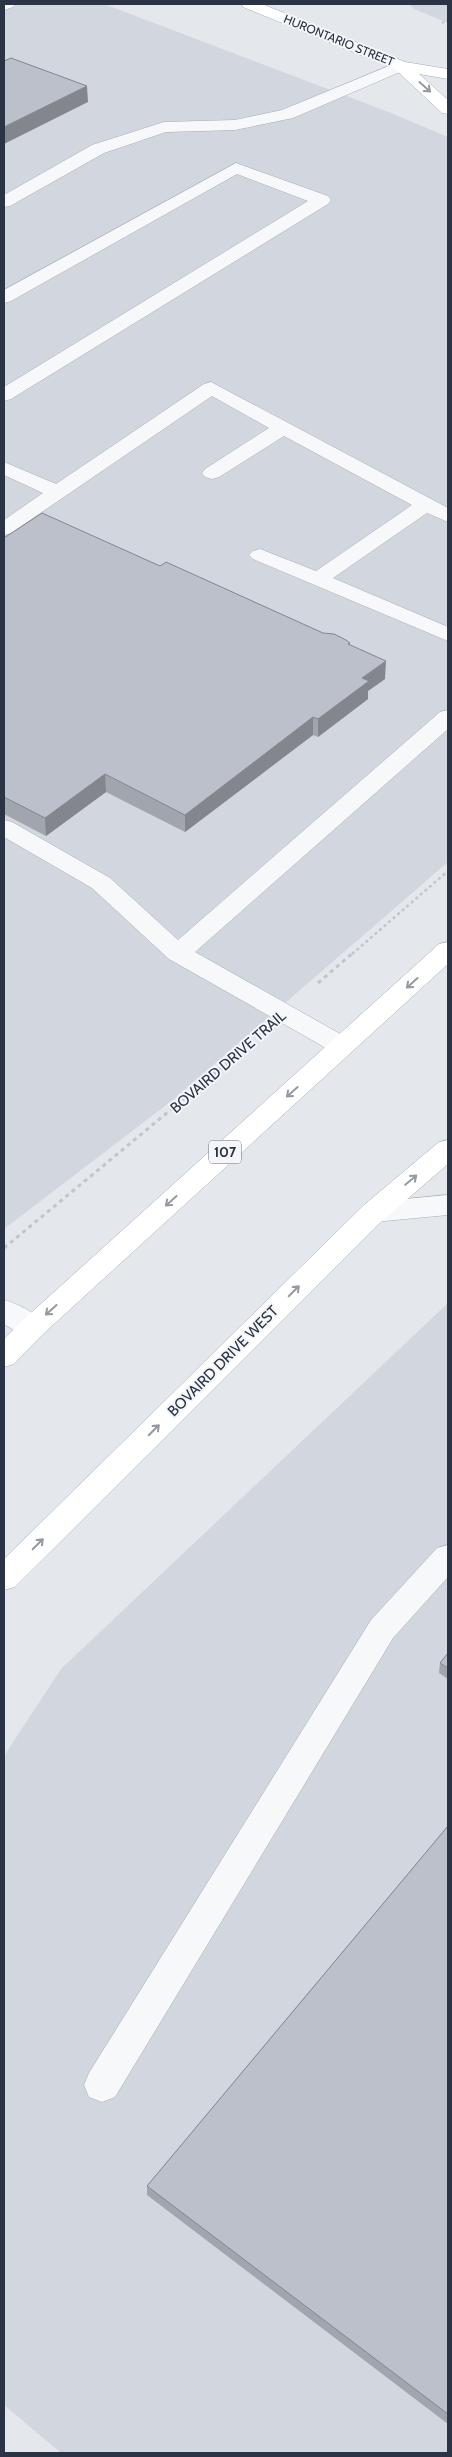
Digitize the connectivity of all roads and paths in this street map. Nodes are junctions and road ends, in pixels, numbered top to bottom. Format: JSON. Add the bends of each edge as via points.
{"nodes":[{"id":1,"x":249,"y":4,"type":"edge"},
{"id":2,"x":448,"y":20,"type":"edge"},
{"id":3,"x":442,"y":22,"type":"dead end"},
{"id":4,"x":401,"y":66,"type":"junction"},
{"id":5,"x":448,"y":74,"type":"edge"},
{"id":6,"x":448,"y":109,"type":"edge"},
{"id":7,"x":4,"y":202,"type":"edge"},
{"id":8,"x":4,"y":297,"type":"edge"},
{"id":9,"x":4,"y":395,"type":"edge"},
{"id":10,"x":284,"y":427,"type":"junction"},
{"id":11,"x":4,"y":468,"type":"edge"},
{"id":12,"x":212,"y":473,"type":"dead end"},
{"id":13,"x":59,"y":493,"type":"junction"},
{"id":14,"x":427,"y":504,"type":"junction"},
{"id":15,"x":448,"y":516,"type":"edge"},
{"id":16,"x":4,"y":529,"type":"edge"},
{"id":17,"x":260,"y":555,"type":"dead end"},
{"id":18,"x":318,"y":579,"type":"junction"},
{"id":19,"x":448,"y":634,"type":"edge"},
{"id":20,"x":448,"y":718,"type":"edge"},
{"id":21,"x":4,"y":827,"type":"edge"},
{"id":22,"x":448,"y":871,"type":"edge"},
{"id":23,"x":448,"y":950,"type":"edge"},
{"id":24,"x":178,"y":953,"type":"junction"},
{"id":25,"x":284,"y":1014,"type":"junction"},
{"id":26,"x":342,"y":1046,"type":"junction"},
{"id":27,"x":448,"y":1149,"type":"edge"},
{"id":28,"x":448,"y":1205,"type":"edge"},
{"id":29,"x":374,"y":1212,"type":"junction"},
{"id":30,"x":4,"y":1248,"type":"edge"},
{"id":31,"x":4,"y":1310,"type":"edge"},
{"id":32,"x":32,"y":1328,"type":"junction"},
{"id":33,"x":4,"y":1356,"type":"edge"},
{"id":34,"x":448,"y":1557,"type":"edge"},
{"id":35,"x":4,"y":1578,"type":"edge"},
{"id":36,"x":102,"y":2085,"type":"dead end"}],
"edges":[{"from":1,"to":4,"type":"main road","name":"HURONTARIO STREET"},
{"from":2,"to":3,"type":"path"},
{"from":4,"to":5,"type":"main road","name":"HURONTARIO STREET"},
{"from":4,"to":6,"type":"main road","name":"HURONTARIO STREET","one_way":true},
{"from":4,"to":7,"type":"lane","via":[[287,114],[235,125],[164,128],[98,149]]},
{"from":8,"to":9,"type":"lane","via":[[236,168],[322,200]]},
{"from":10,"to":12,"type":"lane"},
{"from":10,"to":13,"type":"lane","via":[[211,388]]},
{"from":10,"to":14,"type":"lane"},
{"from":11,"to":13,"type":"lane"},
{"from":13,"to":16,"type":"lane"},
{"from":14,"to":15,"type":"lane"},
{"from":14,"to":18,"type":"lane"},
{"from":17,"to":18,"type":"lane"},
{"from":18,"to":19,"type":"lane"},
{"from":20,"to":24,"type":"lane"},
{"from":21,"to":24,"type":"lane","via":[[100,883]]},
{"from":22,"to":25,"type":"path","name":"BOVAIRD DRIVE TRAIL"},
{"from":23,"to":26,"type":"main road","number":"107","one_way":true},
{"from":24,"to":25,"type":"lane"},
{"from":25,"to":26,"type":"lane"},
{"from":25,"to":30,"type":"path","name":"BOVAIRD DRIVE TRAIL"},
{"from":26,"to":32,"type":"main road","number":"107","one_way":true},
{"from":29,"to":27,"type":"main road","name":"BOVAIRD DRIVE WEST","one_way":true},
{"from":28,"to":29,"type":"lane"},
{"from":35,"to":29,"type":"main road","name":"BOVAIRD DRIVE WEST","one_way":true},
{"from":31,"to":32,"type":"lane"},
{"from":32,"to":33,"type":"main road","number":"107"},
{"from":34,"to":36,"type":"lane","via":[[382,1629]]}]}
